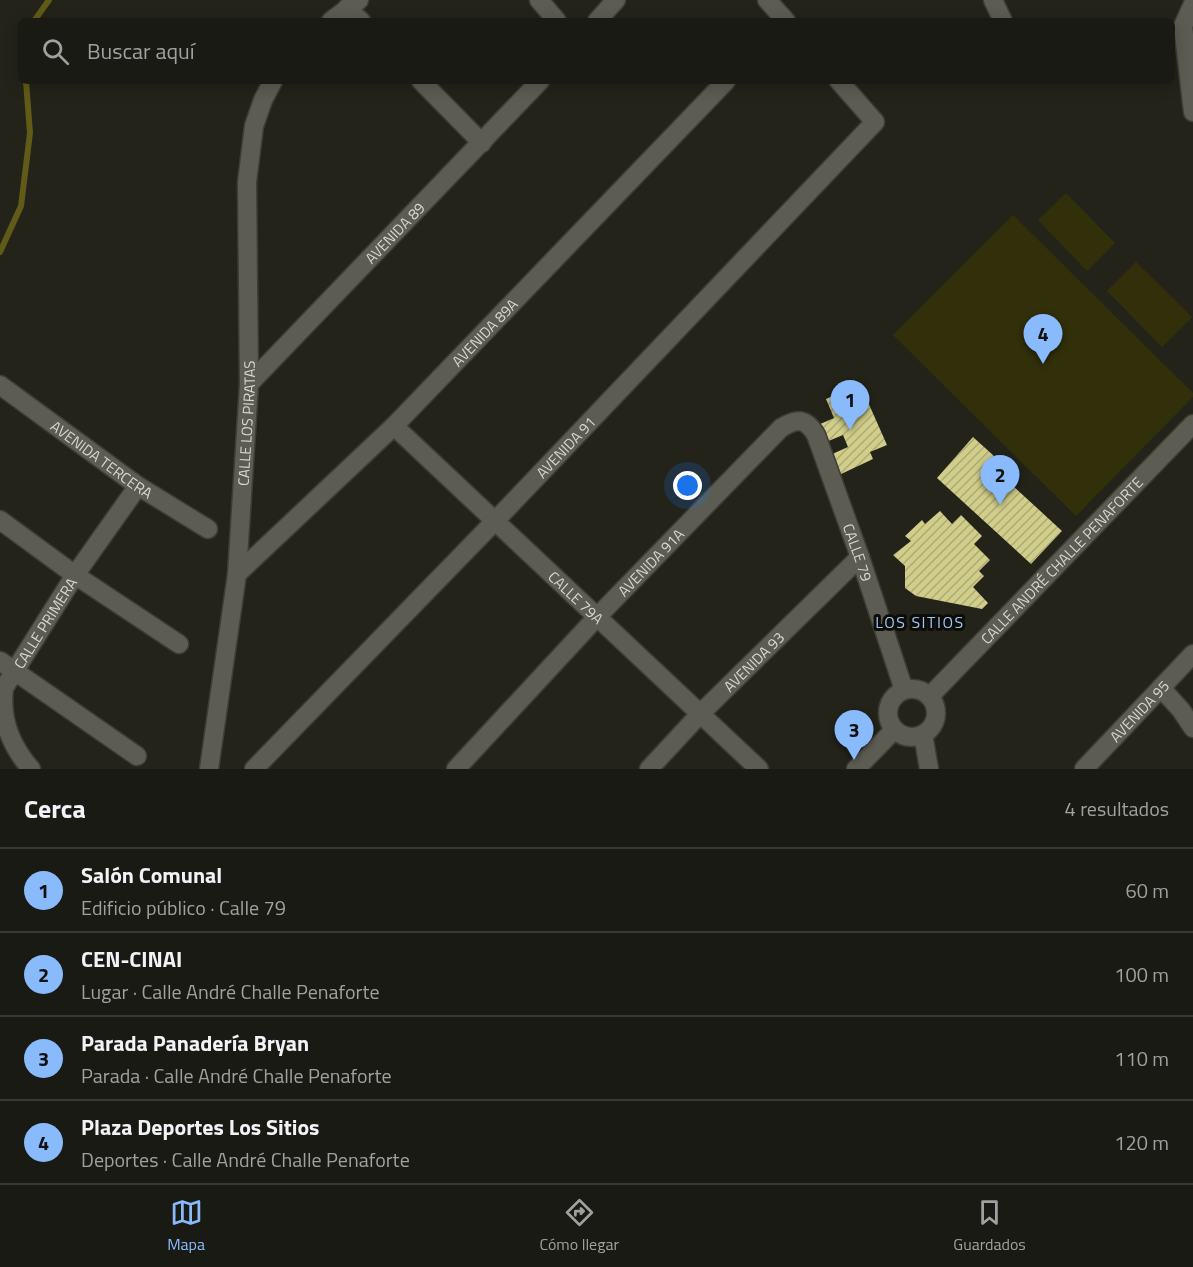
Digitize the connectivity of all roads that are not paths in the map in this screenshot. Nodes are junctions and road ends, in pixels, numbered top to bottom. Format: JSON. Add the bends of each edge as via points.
{"nodes":[{"id":1,"x":539,"y":0,"type":"edge"},
{"id":2,"x":616,"y":0,"type":"edge"},
{"id":3,"x":767,"y":0,"type":"edge"},
{"id":4,"x":993,"y":0,"type":"edge"},
{"id":5,"x":353,"y":4,"type":"edge"},
{"id":6,"x":1193,"y":4,"type":"edge"},
{"id":7,"x":335,"y":18,"type":"edge"},
{"id":8,"x":360,"y":18,"type":"edge"},
{"id":9,"x":555,"y":18,"type":"edge"},
{"id":10,"x":600,"y":18,"type":"edge"},
{"id":11,"x":783,"y":18,"type":"edge"},
{"id":12,"x":1002,"y":18,"type":"edge"},
{"id":13,"x":271,"y":84,"type":"edge"},
{"id":14,"x":424,"y":84,"type":"edge"},
{"id":15,"x":537,"y":84,"type":"edge"},
{"id":16,"x":723,"y":84,"type":"edge"},
{"id":17,"x":842,"y":84,"type":"edge"},
{"id":18,"x":1193,"y":112,"type":"edge"},
{"id":19,"x":482,"y":143,"type":"junction"},
{"id":20,"x":249,"y":384,"type":"junction"},
{"id":21,"x":0,"y":385,"type":"edge"},
{"id":22,"x":802,"y":421,"type":"joint"},
{"id":23,"x":1193,"y":424,"type":"edge"},
{"id":24,"x":394,"y":426,"type":"junction"},
{"id":25,"x":138,"y":486,"type":"junction"},
{"id":26,"x":0,"y":520,"type":"edge"},
{"id":27,"x":495,"y":521,"type":"junction"},
{"id":28,"x":208,"y":529,"type":"dead end"},
{"id":29,"x":860,"y":557,"type":"junction"},
{"id":30,"x":237,"y":574,"type":"junction"},
{"id":31,"x":75,"y":575,"type":"junction"},
{"id":32,"x":597,"y":617,"type":"junction"},
{"id":33,"x":179,"y":644,"type":"dead end"},
{"id":34,"x":1193,"y":654,"type":"edge"},
{"id":35,"x":7,"y":666,"type":"edge"},
{"id":36,"x":1161,"y":688,"type":"junction"},
{"id":37,"x":904,"y":690,"type":"junction"},
{"id":38,"x":930,"y":696,"type":"junction"},
{"id":39,"x":700,"y":714,"type":"junction"},
{"id":40,"x":1193,"y":728,"type":"edge"},
{"id":41,"x":894,"y":730,"type":"junction"},
{"id":42,"x":923,"y":734,"type":"junction"},
{"id":43,"x":137,"y":756,"type":"dead end"},
{"id":44,"x":31,"y":769,"type":"edge"},
{"id":45,"x":209,"y":769,"type":"edge"},
{"id":46,"x":254,"y":769,"type":"edge"},
{"id":47,"x":456,"y":769,"type":"edge"},
{"id":48,"x":649,"y":769,"type":"edge"},
{"id":49,"x":759,"y":769,"type":"edge"},
{"id":50,"x":856,"y":769,"type":"edge"},
{"id":51,"x":930,"y":769,"type":"edge"},
{"id":52,"x":1084,"y":769,"type":"edge"}],
"edges":[{"from":1,"to":9,"type":"street"},
{"from":2,"to":10,"type":"street"},
{"from":3,"to":11,"type":"street"},
{"from":4,"to":12,"type":"street"},
{"from":5,"to":7,"type":"street"},
{"from":5,"to":8,"type":"street"},
{"from":6,"to":18,"type":"street","via":[[1183,26]]},
{"from":13,"to":20,"type":"street","name":"CALLE LOS PIRATAS","via":[[254,126],[247,182]]},
{"from":14,"to":19,"type":"street"},
{"from":15,"to":19,"type":"street","name":"AVENIDA 89"},
{"from":16,"to":24,"type":"street","name":"AVENIDA 89A"},
{"from":17,"to":27,"type":"street","name":"AVENIDA 91","via":[[875,122]]},
{"from":19,"to":20,"type":"street","name":"AVENIDA 89"},
{"from":20,"to":30,"type":"street","name":"CALLE LOS PIRATAS"},
{"from":21,"to":25,"type":"street","name":"AVENIDA TERCERA"},
{"from":22,"to":29,"type":"street","name":"CALLE 79","via":[[816,435]]},
{"from":22,"to":32,"type":"street","name":"AVENIDA 91A","via":[[781,428]]},
{"from":23,"to":38,"type":"street","name":"CALLE ANDRÉ CHALLE PENAFORTE"},
{"from":24,"to":27,"type":"street","name":"CALLE 79A"},
{"from":24,"to":30,"type":"street","name":"AVENIDA 89A"},
{"from":25,"to":28,"type":"street","name":"AVENIDA TERCERA"},
{"from":25,"to":31,"type":"street","name":"CALLE PRIMERA"},
{"from":26,"to":31,"type":"street"},
{"from":27,"to":32,"type":"street","name":"CALLE 79A"},
{"from":27,"to":46,"type":"street","name":"AVENIDA 91"},
{"from":29,"to":37,"type":"street","name":"CALLE 79"},
{"from":29,"to":39,"type":"street","name":"AVENIDA 93"},
{"from":30,"to":45,"type":"street","name":"CALLE LOS PIRATAS"},
{"from":31,"to":33,"type":"street"},
{"from":31,"to":35,"type":"street","name":"CALLE PRIMERA"},
{"from":32,"to":39,"type":"street","name":"CALLE 79A"},
{"from":32,"to":47,"type":"street","name":"AVENIDA 91A"},
{"from":34,"to":36,"type":"street","name":"AVENIDA 95"},
{"from":35,"to":43,"type":"street"},
{"from":35,"to":44,"type":"street","name":"CALLE PRIMERA","via":[[2,703],[5,722]]},
{"from":36,"to":40,"type":"street"},
{"from":36,"to":52,"type":"street","name":"AVENIDA 95"},
{"from":37,"to":38,"type":"street","via":[[913,688]]},
{"from":37,"to":41,"type":"street","via":[[896,694],[887,711]]},
{"from":38,"to":42,"type":"street","via":[[935,721]]},
{"from":39,"to":48,"type":"street","name":"AVENIDA 93"},
{"from":39,"to":49,"type":"street","name":"CALLE 79A"},
{"from":41,"to":42,"type":"street","via":[[908,737]]},
{"from":41,"to":50,"type":"street"},
{"from":42,"to":51,"type":"street"}]}
